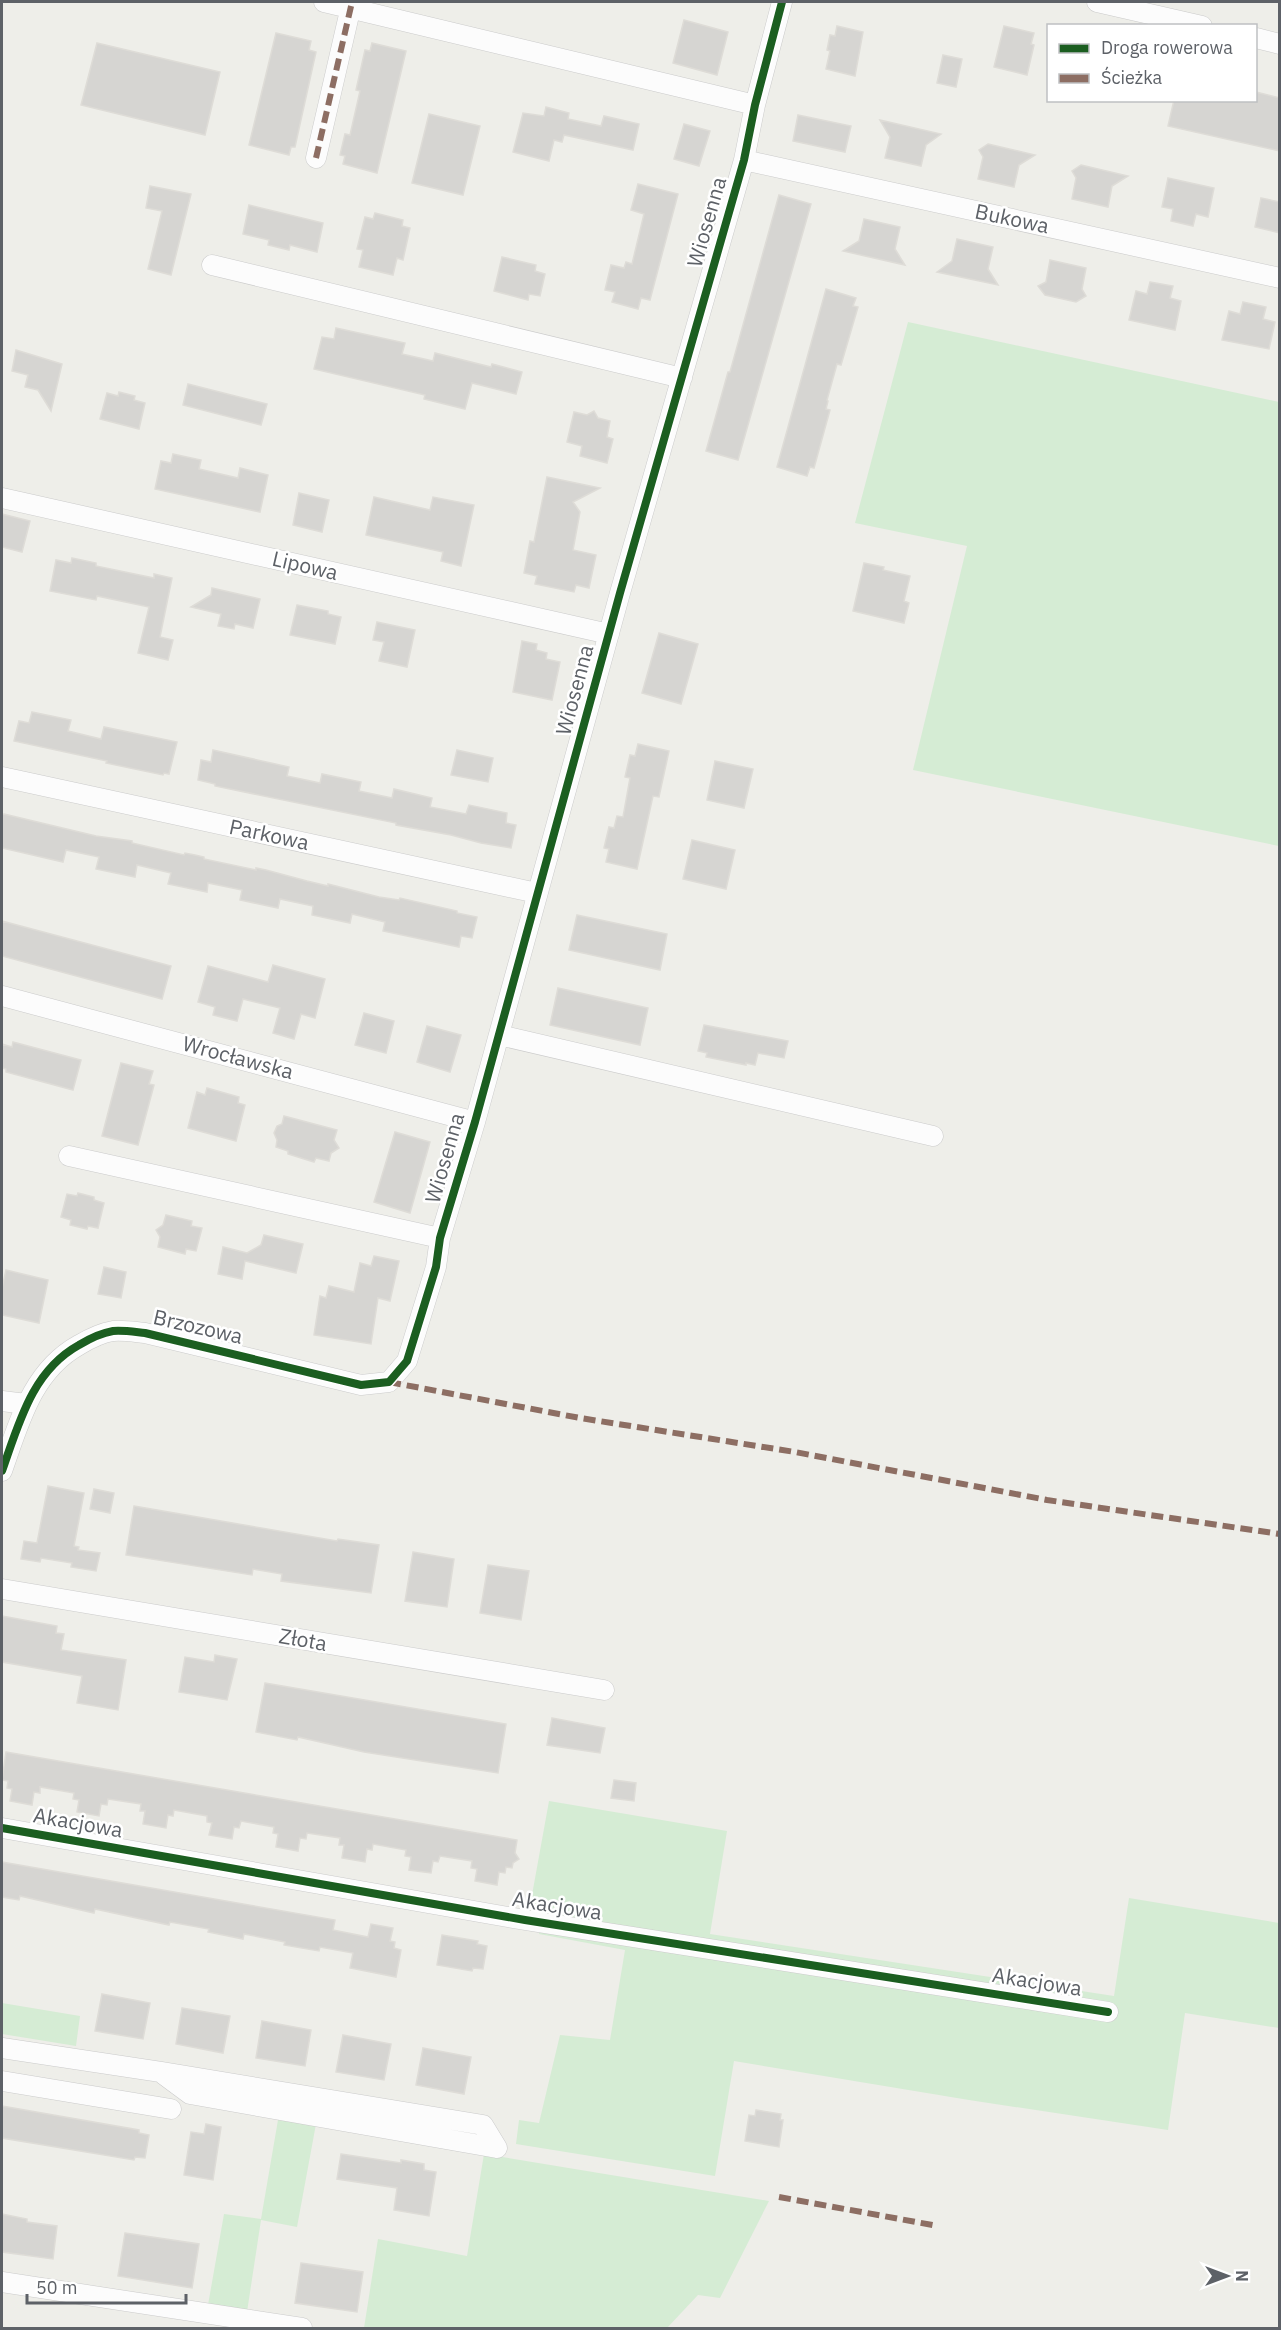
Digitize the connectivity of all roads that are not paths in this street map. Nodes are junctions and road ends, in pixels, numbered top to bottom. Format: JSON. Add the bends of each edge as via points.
{"nodes":[{"id":1,"x":324,"y":2,"type":"edge"},
{"id":2,"x":782,"y":2,"type":"edge"},
{"id":3,"x":1097,"y":2,"type":"edge"},
{"id":4,"x":351,"y":5,"type":"edge"},
{"id":5,"x":1193,"y":24,"type":"edge"},
{"id":6,"x":1257,"y":38,"type":"edge"},
{"id":7,"x":1280,"y":44,"type":"edge"},
{"id":8,"x":755,"y":105,"type":"junction"},
{"id":9,"x":316,"y":158,"type":"dead end"},
{"id":10,"x":744,"y":160,"type":"junction"},
{"id":11,"x":212,"y":265,"type":"dead end"},
{"id":12,"x":1280,"y":278,"type":"edge"},
{"id":13,"x":682,"y":378,"type":"junction"},
{"id":14,"x":2,"y":498,"type":"edge"},
{"id":15,"x":609,"y":634,"type":"junction"},
{"id":16,"x":2,"y":777,"type":"edge"},
{"id":17,"x":537,"y":893,"type":"junction"},
{"id":18,"x":2,"y":996,"type":"edge"},
{"id":19,"x":499,"y":1035,"type":"junction"},
{"id":20,"x":475,"y":1122,"type":"junction"},
{"id":21,"x":933,"y":1136,"type":"dead end"},
{"id":22,"x":69,"y":1155,"type":"dead end"},
{"id":23,"x":440,"y":1238,"type":"junction"},
{"id":24,"x":389,"y":1382,"type":"joint"},
{"id":25,"x":2,"y":1401,"type":"edge"},
{"id":26,"x":26,"y":1404,"type":"junction"},
{"id":27,"x":2,"y":1471,"type":"edge"},
{"id":28,"x":2,"y":1589,"type":"edge"},
{"id":29,"x":604,"y":1690,"type":"dead end"},
{"id":30,"x":2,"y":1828,"type":"edge"},
{"id":31,"x":1108,"y":2012,"type":"dead end"},
{"id":32,"x":2,"y":2048,"type":"edge"},
{"id":33,"x":161,"y":2072,"type":"junction"},
{"id":34,"x":2,"y":2080,"type":"edge"},
{"id":35,"x":171,"y":2109,"type":"dead end"},
{"id":36,"x":2,"y":2282,"type":"edge"},
{"id":37,"x":302,"y":2328,"type":"edge"}],
"edges":[{"from":1,"to":4,"type":"street"},
{"from":2,"to":8,"type":"street","name":"Wiosenna"},
{"from":3,"to":5,"type":"street"},
{"from":4,"to":8,"type":"street"},
{"from":4,"to":9,"type":"street"},
{"from":6,"to":7,"type":"street"},
{"from":8,"to":10,"type":"street","name":"Wiosenna"},
{"from":10,"to":12,"type":"street","name":"Bukowa"},
{"from":10,"to":13,"type":"street","name":"Wiosenna"},
{"from":11,"to":13,"type":"street"},
{"from":13,"to":15,"type":"street","name":"Wiosenna"},
{"from":14,"to":15,"type":"street","name":"Lipowa"},
{"from":15,"to":17,"type":"street","name":"Wiosenna"},
{"from":16,"to":17,"type":"street","name":"Parkowa"},
{"from":17,"to":19,"type":"street","name":"Wiosenna"},
{"from":18,"to":20,"type":"street","name":"Wrocławska"},
{"from":19,"to":20,"type":"street","name":"Wiosenna"},
{"from":19,"to":21,"type":"street"},
{"from":20,"to":23,"type":"street","name":"Wiosenna"},
{"from":22,"to":23,"type":"street"},
{"from":23,"to":24,"type":"street","name":"Wiosenna","via":[[436,1267],[407,1361]]},
{"from":24,"to":26,"type":"street","name":"Brzozowa","via":[[361,1385],[145,1333],[112,1331],[64,1353],[45,1372]]},
{"from":25,"to":26,"type":"street"},
{"from":26,"to":27,"type":"street"},
{"from":28,"to":29,"type":"street","name":"Złota"},
{"from":30,"to":31,"type":"street","name":"Akacjowa","via":[[525,1920]]},
{"from":32,"to":33,"type":"street"},
{"from":33,"to":33,"type":"street","via":[[483,2125],[497,2148],[190,2094]]},
{"from":34,"to":35,"type":"street"},
{"from":36,"to":37,"type":"street"}]}
